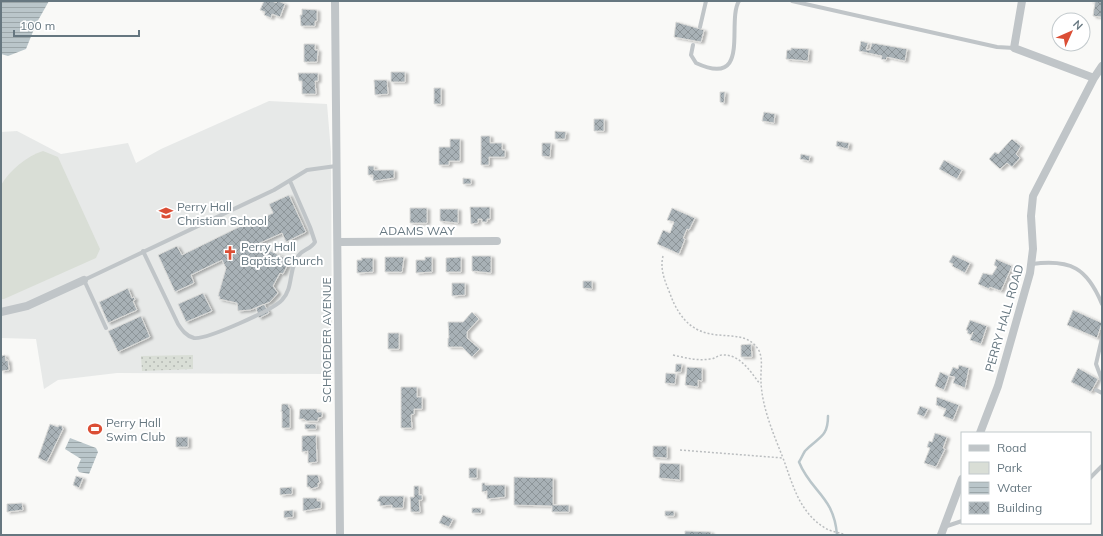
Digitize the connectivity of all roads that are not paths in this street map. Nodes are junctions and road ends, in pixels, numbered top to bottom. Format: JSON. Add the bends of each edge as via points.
{"nodes":[{"id":1,"x":335,"y":1,"type":"edge"},
{"id":2,"x":706,"y":1,"type":"edge"},
{"id":3,"x":739,"y":1,"type":"edge"},
{"id":4,"x":792,"y":1,"type":"edge"},
{"id":5,"x":1022,"y":1,"type":"edge"},
{"id":6,"x":700,"y":27,"type":"dead end"},
{"id":7,"x":693,"y":45,"type":"dead end"},
{"id":8,"x":1014,"y":48,"type":"junction"},
{"id":9,"x":1102,"y":66,"type":"edge"},
{"id":10,"x":1094,"y":78,"type":"junction"},
{"id":11,"x":336,"y":166,"type":"junction"},
{"id":12,"x":290,"y":181,"type":"junction"},
{"id":13,"x":338,"y":242,"type":"junction"},
{"id":14,"x":497,"y":242,"type":"dead end"},
{"id":15,"x":143,"y":251,"type":"junction"},
{"id":16,"x":1032,"y":264,"type":"junction"},
{"id":17,"x":84,"y":280,"type":"junction"},
{"id":18,"x":1102,"y":304,"type":"edge"},
{"id":19,"x":1,"y":312,"type":"edge"},
{"id":20,"x":106,"y":328,"type":"dead end"},
{"id":21,"x":1102,"y":338,"type":"edge"},
{"id":22,"x":1102,"y":380,"type":"edge"},
{"id":23,"x":1096,"y":390,"type":"dead end"},
{"id":24,"x":1102,"y":393,"type":"edge"},
{"id":25,"x":980,"y":432,"type":"edge"},
{"id":26,"x":1102,"y":466,"type":"edge"},
{"id":27,"x":1091,"y":477,"type":"edge"},
{"id":28,"x":961,"y":482,"type":"edge"},
{"id":29,"x":961,"y":522,"type":"edge"},
{"id":30,"x":943,"y":531,"type":"edge"},
{"id":31,"x":340,"y":535,"type":"edge"}],
"edges":[{"from":1,"to":11,"type":"street","name":"SCHROEDER AVENUE"},
{"from":2,"to":6,"type":"lane"},
{"from":3,"to":7,"type":"lane","via":[[733,57],[728,64],[720,68],[696,63],[691,55]]},
{"from":4,"to":8,"type":"lane","via":[[997,47]]},
{"from":5,"to":8,"type":"street"},
{"from":8,"to":10,"type":"street"},
{"from":9,"to":10,"type":"street","name":"PERRY HALL ROAD"},
{"from":10,"to":16,"type":"street","name":"PERRY HALL ROAD","via":[[1033,196]]},
{"from":11,"to":12,"type":"lane","via":[[306,170]]},
{"from":11,"to":13,"type":"street","name":"SCHROEDER AVENUE"},
{"from":12,"to":15,"type":"lane"},
{"from":12,"to":15,"type":"lane","via":[[315,242],[313,247],[299,254],[289,289],[283,300],[273,308],[208,337],[192,338],[185,334],[178,324]]},
{"from":13,"to":14,"type":"street","name":"ADAMS WAY"},
{"from":13,"to":31,"type":"street","name":"SCHROEDER AVENUE"},
{"from":15,"to":17,"type":"lane"},
{"from":16,"to":18,"type":"lane","via":[[1062,262],[1080,270],[1093,285]]},
{"from":16,"to":25,"type":"street","name":"PERRY HALL ROAD","via":[[1001,375]]},
{"from":17,"to":19,"type":"street","via":[[27,306]]},
{"from":17,"to":20,"type":"lane"},
{"from":21,"to":22,"type":"lane","via":[[1096,364]]},
{"from":23,"to":24,"type":"lane"},
{"from":26,"to":27,"type":"lane"},
{"from":28,"to":30,"type":"street"},
{"from":29,"to":30,"type":"lane"}]}
